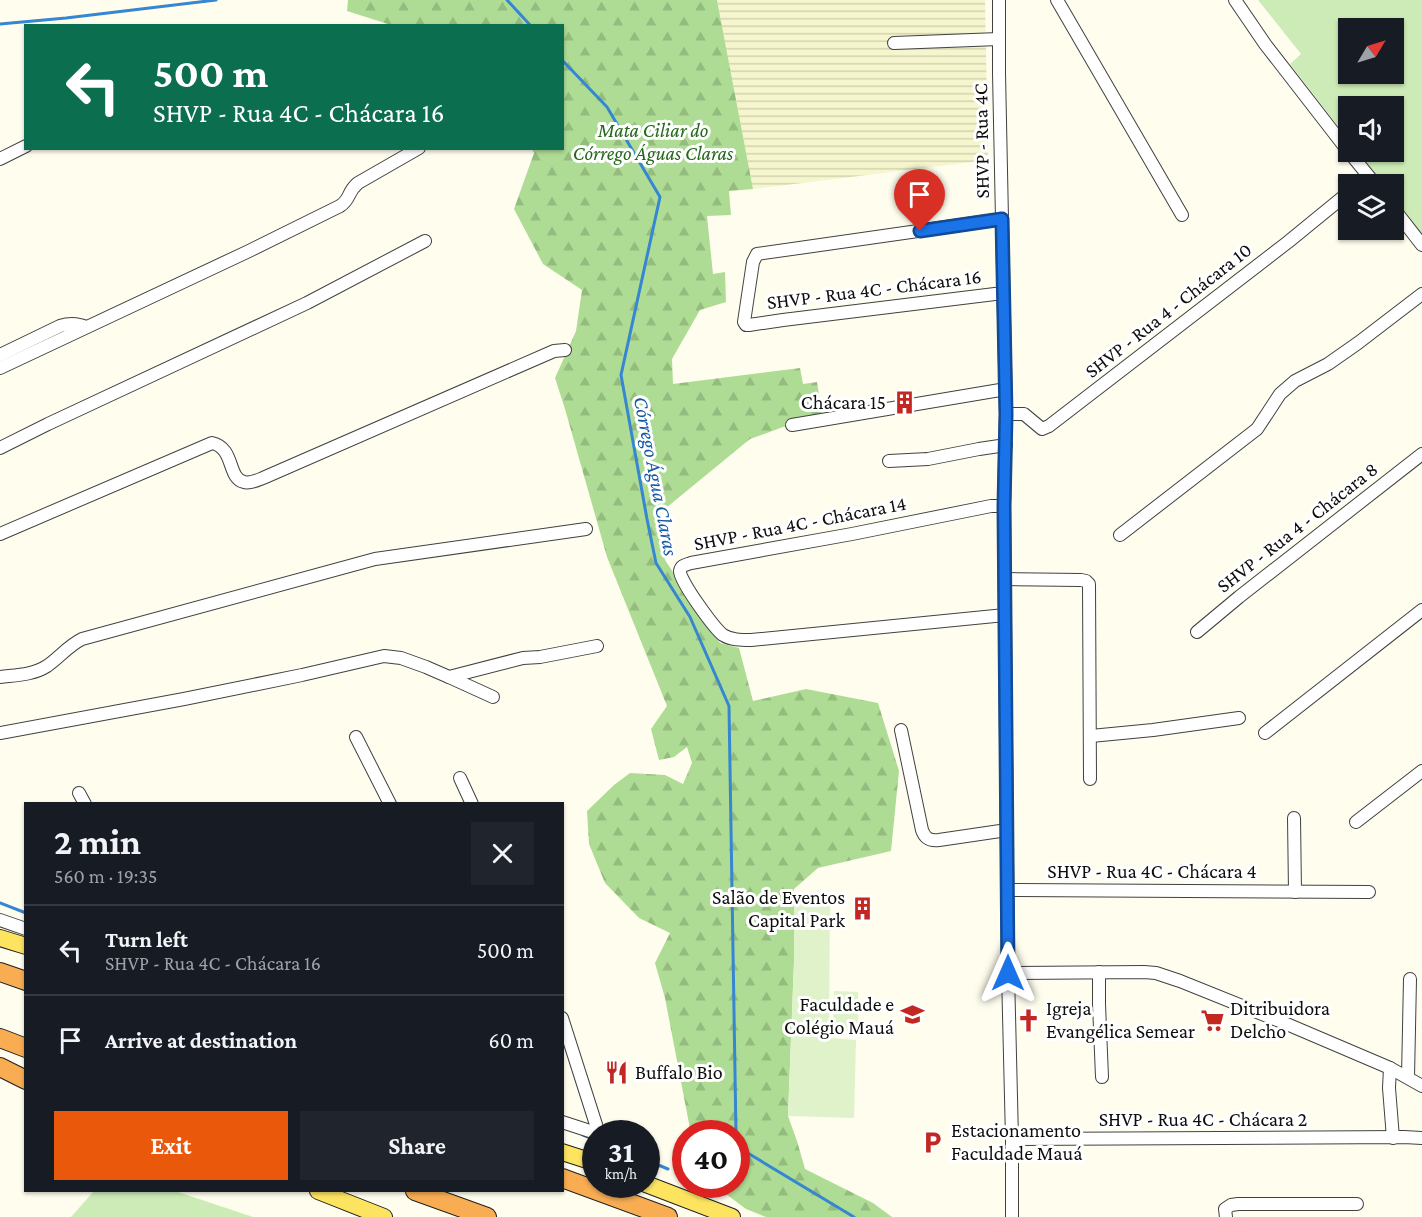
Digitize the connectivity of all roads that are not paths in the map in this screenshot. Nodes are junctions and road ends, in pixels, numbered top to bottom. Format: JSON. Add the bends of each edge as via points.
{"nodes":[{"id":1,"x":999,"y":0,"type":"edge"},
{"id":2,"x":1057,"y":0,"type":"edge"},
{"id":3,"x":1235,"y":0,"type":"edge"},
{"id":4,"x":999,"y":39,"type":"junction"},
{"id":5,"x":894,"y":43,"type":"dead end"},
{"id":6,"x":1338,"y":137,"type":"edge"},
{"id":7,"x":24,"y":147,"type":"edge"},
{"id":8,"x":416,"y":150,"type":"edge"},
{"id":9,"x":0,"y":159,"type":"edge"},
{"id":10,"x":1338,"y":201,"type":"edge"},
{"id":11,"x":1182,"y":215,"type":"dead end"},
{"id":12,"x":1002,"y":219,"type":"junction"},
{"id":13,"x":1404,"y":222,"type":"edge"},
{"id":14,"x":424,"y":241,"type":"dead end"},
{"id":15,"x":1422,"y":245,"type":"edge"},
{"id":16,"x":1003,"y":293,"type":"junction"},
{"id":17,"x":1422,"y":294,"type":"edge"},
{"id":18,"x":86,"y":327,"type":"junction"},
{"id":19,"x":564,"y":350,"type":"dead end"},
{"id":20,"x":0,"y":355,"type":"edge"},
{"id":21,"x":0,"y":368,"type":"edge"},
{"id":22,"x":1006,"y":389,"type":"junction"},
{"id":23,"x":1006,"y":414,"type":"junction"},
{"id":24,"x":792,"y":425,"type":"dead end"},
{"id":25,"x":1006,"y":445,"type":"junction"},
{"id":26,"x":0,"y":448,"type":"edge"},
{"id":27,"x":1422,"y":454,"type":"edge"},
{"id":28,"x":889,"y":461,"type":"dead end"},
{"id":29,"x":1004,"y":506,"type":"junction"},
{"id":30,"x":586,"y":529,"type":"dead end"},
{"id":31,"x":0,"y":534,"type":"edge"},
{"id":32,"x":1120,"y":535,"type":"dead end"},
{"id":33,"x":1005,"y":579,"type":"junction"},
{"id":34,"x":1422,"y":610,"type":"edge"},
{"id":35,"x":1005,"y":615,"type":"junction"},
{"id":36,"x":1197,"y":632,"type":"dead end"},
{"id":37,"x":597,"y":646,"type":"dead end"},
{"id":38,"x":0,"y":677,"type":"edge"},
{"id":39,"x":449,"y":677,"type":"junction"},
{"id":40,"x":493,"y":697,"type":"dead end"},
{"id":41,"x":1239,"y":718,"type":"dead end"},
{"id":42,"x":901,"y":730,"type":"dead end"},
{"id":43,"x":0,"y":733,"type":"edge"},
{"id":44,"x":1265,"y":733,"type":"dead end"},
{"id":45,"x":1091,"y":736,"type":"junction"},
{"id":46,"x":356,"y":737,"type":"dead end"},
{"id":47,"x":1422,"y":771,"type":"edge"},
{"id":48,"x":460,"y":778,"type":"dead end"},
{"id":49,"x":1090,"y":779,"type":"dead end"},
{"id":50,"x":389,"y":802,"type":"edge"},
{"id":51,"x":471,"y":802,"type":"edge"},
{"id":52,"x":1294,"y":818,"type":"dead end"},
{"id":53,"x":1356,"y":822,"type":"dead end"},
{"id":54,"x":1007,"y":830,"type":"junction"},
{"id":55,"x":1008,"y":890,"type":"junction"},
{"id":56,"x":1296,"y":892,"type":"junction"},
{"id":57,"x":1369,"y":892,"type":"dead end"},
{"id":58,"x":0,"y":920,"type":"edge"},
{"id":59,"x":24,"y":928,"type":"edge"},
{"id":60,"x":0,"y":938,"type":"edge"},
{"id":61,"x":24,"y":945,"type":"edge"},
{"id":62,"x":0,"y":972,"type":"edge"},
{"id":63,"x":1099,"y":972,"type":"junction"},
{"id":64,"x":1008,"y":973,"type":"junction"},
{"id":65,"x":1410,"y":979,"type":"dead end"},
{"id":66,"x":24,"y":980,"type":"edge"},
{"id":67,"x":564,"y":1024,"type":"edge"},
{"id":68,"x":0,"y":1038,"type":"edge"},
{"id":69,"x":24,"y":1047,"type":"edge"},
{"id":70,"x":0,"y":1067,"type":"edge"},
{"id":71,"x":1390,"y":1068,"type":"junction"},
{"id":72,"x":0,"y":1077,"type":"edge"},
{"id":73,"x":1102,"y":1077,"type":"dead end"},
{"id":74,"x":1408,"y":1077,"type":"junction"},
{"id":75,"x":24,"y":1079,"type":"edge"},
{"id":76,"x":24,"y":1085,"type":"edge"},
{"id":77,"x":1422,"y":1086,"type":"edge"},
{"id":78,"x":595,"y":1120,"type":"edge"},
{"id":79,"x":564,"y":1123,"type":"edge"},
{"id":80,"x":582,"y":1128,"type":"edge"},
{"id":81,"x":1393,"y":1138,"type":"junction"},
{"id":82,"x":1422,"y":1138,"type":"edge"},
{"id":83,"x":1012,"y":1139,"type":"junction"},
{"id":84,"x":564,"y":1153,"type":"edge"},
{"id":85,"x":582,"y":1158,"type":"edge"},
{"id":86,"x":564,"y":1179,"type":"edge"},
{"id":87,"x":660,"y":1189,"type":"edge"},
{"id":88,"x":320,"y":1192,"type":"edge"},
{"id":89,"x":419,"y":1192,"type":"edge"},
{"id":90,"x":1357,"y":1204,"type":"dead end"},
{"id":91,"x":644,"y":1207,"type":"junction"},
{"id":92,"x":383,"y":1217,"type":"edge"},
{"id":93,"x":487,"y":1217,"type":"edge"},
{"id":94,"x":668,"y":1217,"type":"edge"},
{"id":95,"x":683,"y":1217,"type":"edge"},
{"id":96,"x":732,"y":1217,"type":"edge"},
{"id":97,"x":1012,"y":1217,"type":"edge"},
{"id":98,"x":1226,"y":1217,"type":"edge"}],
"edges":[{"from":1,"to":4,"type":"street","name":"SHVP - Rua 4C"},
{"from":2,"to":11,"type":"street"},
{"from":3,"to":6,"type":"street"},
{"from":4,"to":5,"type":"street"},
{"from":4,"to":12,"type":"street","name":"SHVP - Rua 4C"},
{"from":7,"to":9,"type":"street"},
{"from":8,"to":18,"type":"street","via":[[358,183],[340,206]]},
{"from":10,"to":23,"type":"street","name":"SHVP - Rua 4 - Chácara 10","via":[[1049,426],[1042,429],[1024,414]]},
{"from":12,"to":16,"type":"street","name":"SHVP - Rua 4C"},
{"from":12,"to":16,"type":"street","name":"SHVP - Rua 4C - Chácara 16","via":[[758,254],[754,258],[744,322],[750,325]]},
{"from":13,"to":15,"type":"street"},
{"from":14,"to":26,"type":"street","via":[[307,303]]},
{"from":16,"to":22,"type":"street","name":"SHVP - Rua 4C"},
{"from":17,"to":32,"type":"street","via":[[1328,364],[1295,381],[1252,434]]},
{"from":18,"to":20,"type":"street","via":[[72,324],[54,328]]},
{"from":18,"to":21,"type":"street"},
{"from":19,"to":31,"type":"street","via":[[254,481],[238,480],[223,448],[212,443]]},
{"from":22,"to":23,"type":"street","name":"SHVP - Rua 4C"},
{"from":22,"to":24,"type":"street"},
{"from":23,"to":25,"type":"street","name":"SHVP - Rua 4C"},
{"from":25,"to":28,"type":"street","via":[[928,459]]},
{"from":25,"to":29,"type":"street","name":"SHVP - Rua 4C"},
{"from":27,"to":36,"type":"street","name":"SHVP - Rua 4 - Chácara 8"},
{"from":29,"to":33,"type":"street","name":"SHVP - Rua 4C"},
{"from":29,"to":35,"type":"street","name":"SHVP - Rua 4C - Chácara 14","via":[[691,563],[684,565],[680,574],[719,632],[729,638],[751,640]]},
{"from":30,"to":38,"type":"street","via":[[375,559],[91,637],[70,646],[39,670]]},
{"from":33,"to":35,"type":"street","name":"SHVP - Rua 4C"},
{"from":33,"to":45,"type":"street","via":[[1081,580],[1089,584]]},
{"from":34,"to":44,"type":"street"},
{"from":35,"to":54,"type":"street","name":"SHVP - Rua 4C"},
{"from":37,"to":39,"type":"street","via":[[523,658]]},
{"from":39,"to":40,"type":"street"},
{"from":39,"to":43,"type":"street","via":[[401,658],[384,656]]},
{"from":41,"to":45,"type":"street"},
{"from":42,"to":54,"type":"street","via":[[926,838],[932,841]]},
{"from":45,"to":49,"type":"street"},
{"from":46,"to":50,"type":"street"},
{"from":47,"to":53,"type":"street"},
{"from":48,"to":51,"type":"street"},
{"from":52,"to":56,"type":"street"},
{"from":54,"to":55,"type":"street","name":"SHVP - Rua 4C"},
{"from":55,"to":56,"type":"street","name":"SHVP - Rua 4C - Chácara 4"},
{"from":55,"to":64,"type":"street","name":"SHVP - Rua 4C"},
{"from":56,"to":57,"type":"street","name":"SHVP - Rua 4C - Chácara 4"},
{"from":58,"to":59,"type":"street"},
{"from":60,"to":61,"type":"main road"},
{"from":62,"to":66,"type":"highway"},
{"from":63,"to":64,"type":"street"},
{"from":63,"to":71,"type":"street","via":[[1156,973]]},
{"from":63,"to":73,"type":"street"},
{"from":64,"to":83,"type":"street","name":"SHVP - Rua 4C"},
{"from":65,"to":74,"type":"street"},
{"from":67,"to":78,"type":"street"},
{"from":68,"to":69,"type":"highway"},
{"from":70,"to":75,"type":"highway"},
{"from":71,"to":74,"type":"street"},
{"from":71,"to":81,"type":"street"},
{"from":72,"to":76,"type":"main road"},
{"from":74,"to":77,"type":"street"},
{"from":79,"to":80,"type":"street"},
{"from":81,"to":82,"type":"street","name":"SHVP - Rua 4C - Chácara 2"},
{"from":81,"to":83,"type":"street","name":"SHVP - Rua 4C - Chácara 2"},
{"from":83,"to":97,"type":"street","name":"SHVP - Rua 4C"},
{"from":84,"to":85,"type":"main road"},
{"from":86,"to":91,"type":"highway"},
{"from":87,"to":96,"type":"main road"},
{"from":88,"to":92,"type":"main road"},
{"from":89,"to":93,"type":"highway"},
{"from":90,"to":98,"type":"street","via":[[1231,1204],[1225,1209]]},
{"from":91,"to":94,"type":"highway"},
{"from":91,"to":95,"type":"highway"}]}
